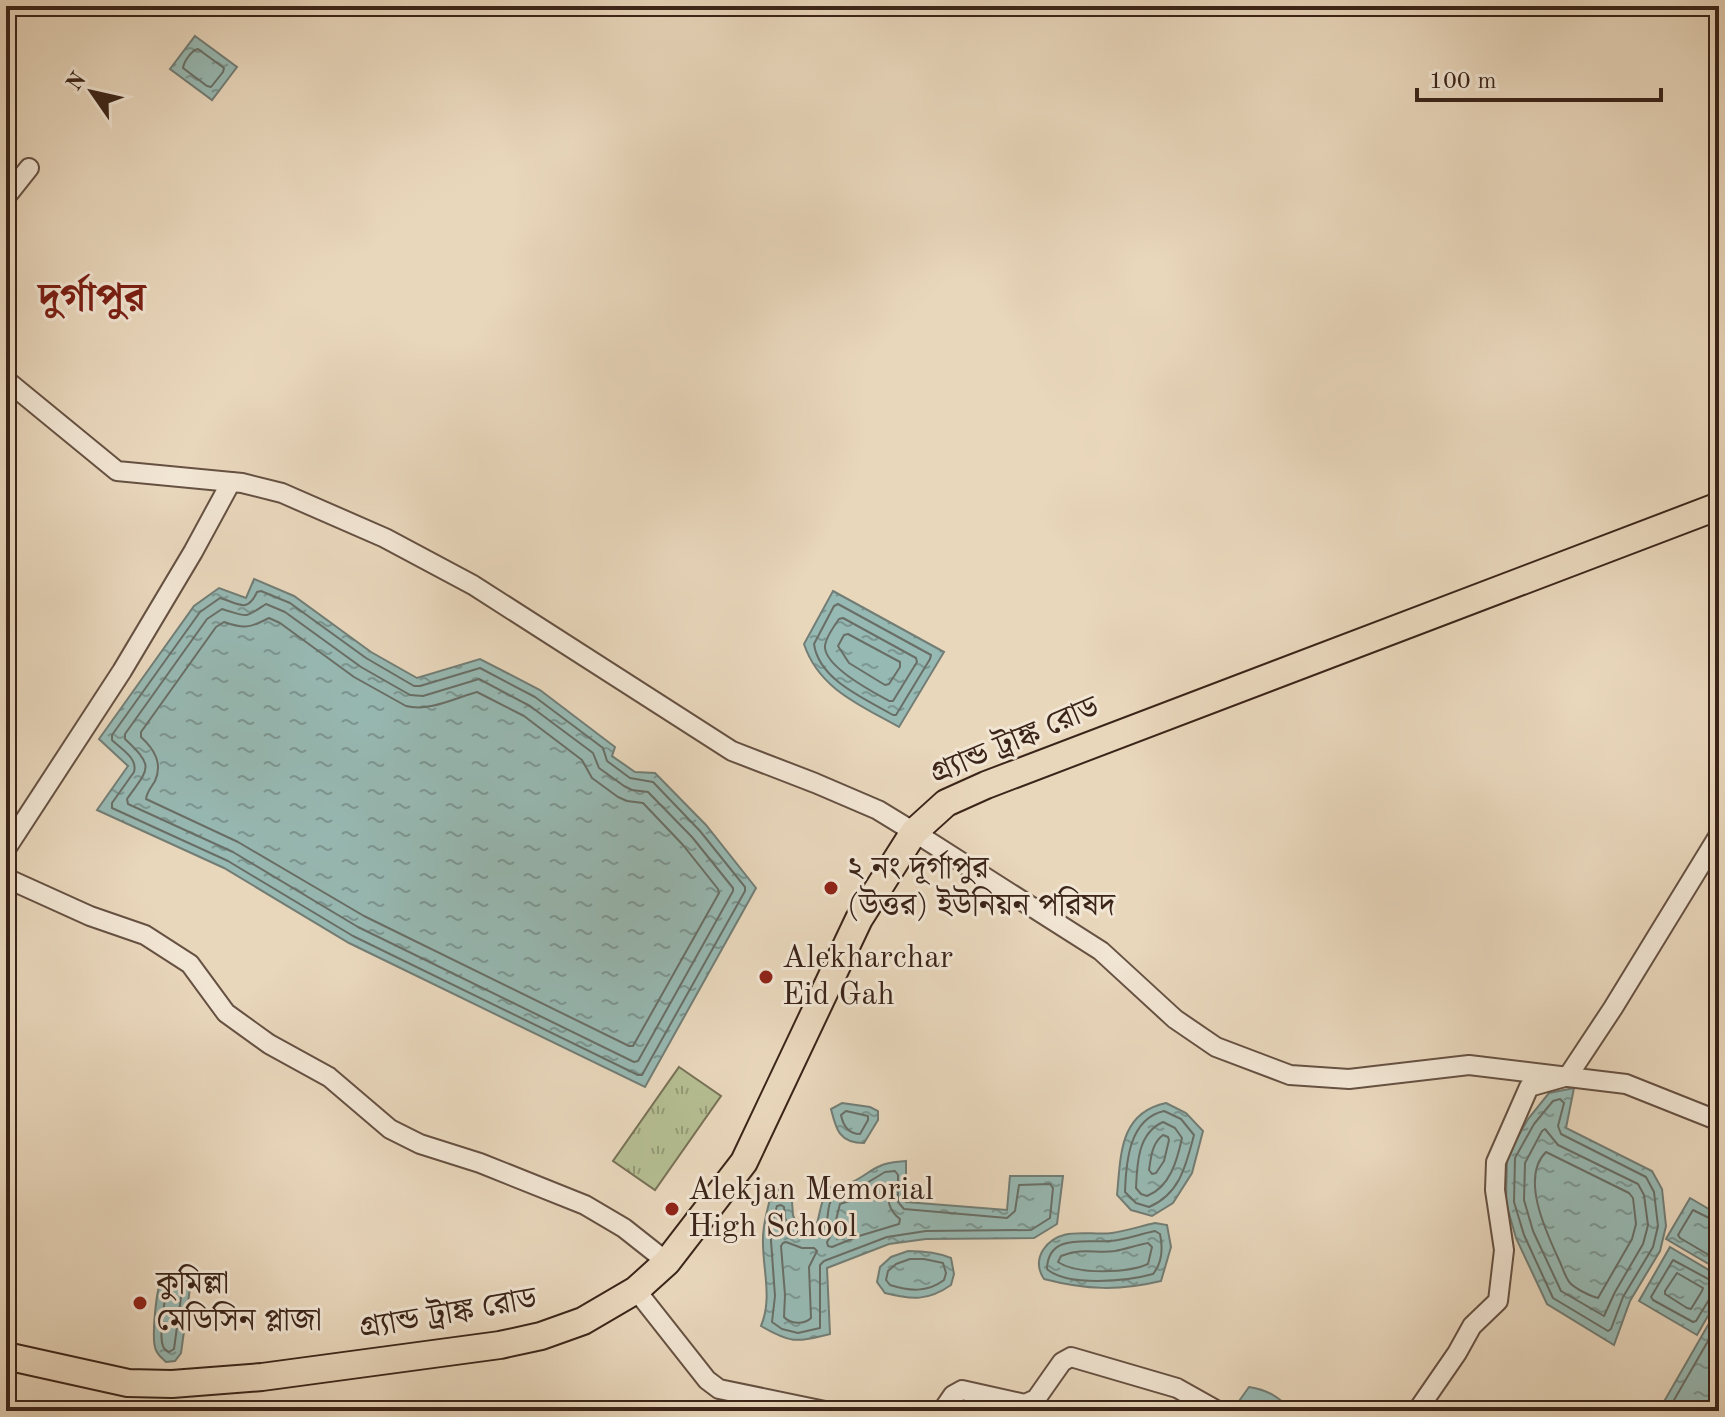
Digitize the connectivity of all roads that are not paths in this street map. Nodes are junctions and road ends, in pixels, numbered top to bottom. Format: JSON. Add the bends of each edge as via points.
{"nodes":[{"id":1,"x":29,"y":168,"type":"dead end"},
{"id":2,"x":6,"y":197,"type":"edge"},
{"id":3,"x":6,"y":380,"type":"edge"},
{"id":4,"x":231,"y":482,"type":"junction"},
{"id":5,"x":1719,"y":506,"type":"edge"},
{"id":6,"x":914,"y":832,"type":"junction"},
{"id":7,"x":1719,"y":835,"type":"edge"},
{"id":8,"x":6,"y":849,"type":"edge"},
{"id":9,"x":6,"y":878,"type":"edge"},
{"id":10,"x":1568,"y":1076,"type":"junction"},
{"id":11,"x":1719,"y":1121,"type":"edge"},
{"id":12,"x":667,"y":1262,"type":"junction"},
{"id":13,"x":636,"y":1290,"type":"junction"},
{"id":14,"x":6,"y":1356,"type":"edge"},
{"id":15,"x":825,"y":1411,"type":"edge"},
{"id":16,"x":942,"y":1411,"type":"edge"},
{"id":17,"x":1218,"y":1411,"type":"edge"},
{"id":18,"x":1417,"y":1411,"type":"edge"}],
"edges":[{"from":1,"to":2,"type":"street"},
{"from":3,"to":4,"type":"street","via":[[117,471]]},
{"from":4,"to":6,"type":"street","via":[[282,493],[385,538],[473,585],[732,751],[878,810]]},
{"from":4,"to":8,"type":"street","via":[[122,671]]},
{"from":5,"to":6,"type":"highway","name":"গ্র্যান্ড ট্রাঙ্ক রোড","via":[[986,785],[946,803]]},
{"from":6,"to":10,"type":"street","via":[[1101,951],[1175,1019],[1216,1047],[1290,1075],[1349,1079],[1469,1065]]},
{"from":6,"to":12,"type":"highway","name":"গ্র্যান্ড ট্রাঙ্ক রোড","via":[[859,919],[744,1162]]},
{"from":7,"to":10,"type":"street"},
{"from":9,"to":12,"type":"street","via":[[145,935],[190,964],[226,1013],[329,1077],[390,1129],[585,1205]]},
{"from":10,"to":11,"type":"street","via":[[1626,1084]]},
{"from":10,"to":18,"type":"street","via":[[1529,1087],[1496,1162],[1504,1250],[1498,1301],[1472,1326]]},
{"from":12,"to":13,"type":"highway","name":"গ্র্যান্ড ট্রাঙ্ক রোড"},
{"from":13,"to":14,"type":"highway","name":"গ্র্যান্ড ট্রাঙ্ক রোড","via":[[583,1321],[541,1336],[262,1377],[128,1383]]},
{"from":13,"to":15,"type":"street","via":[[719,1389]]},
{"from":16,"to":17,"type":"street","via":[[962,1390],[1025,1404],[1036,1399],[1071,1357],[1177,1388]]}]}
